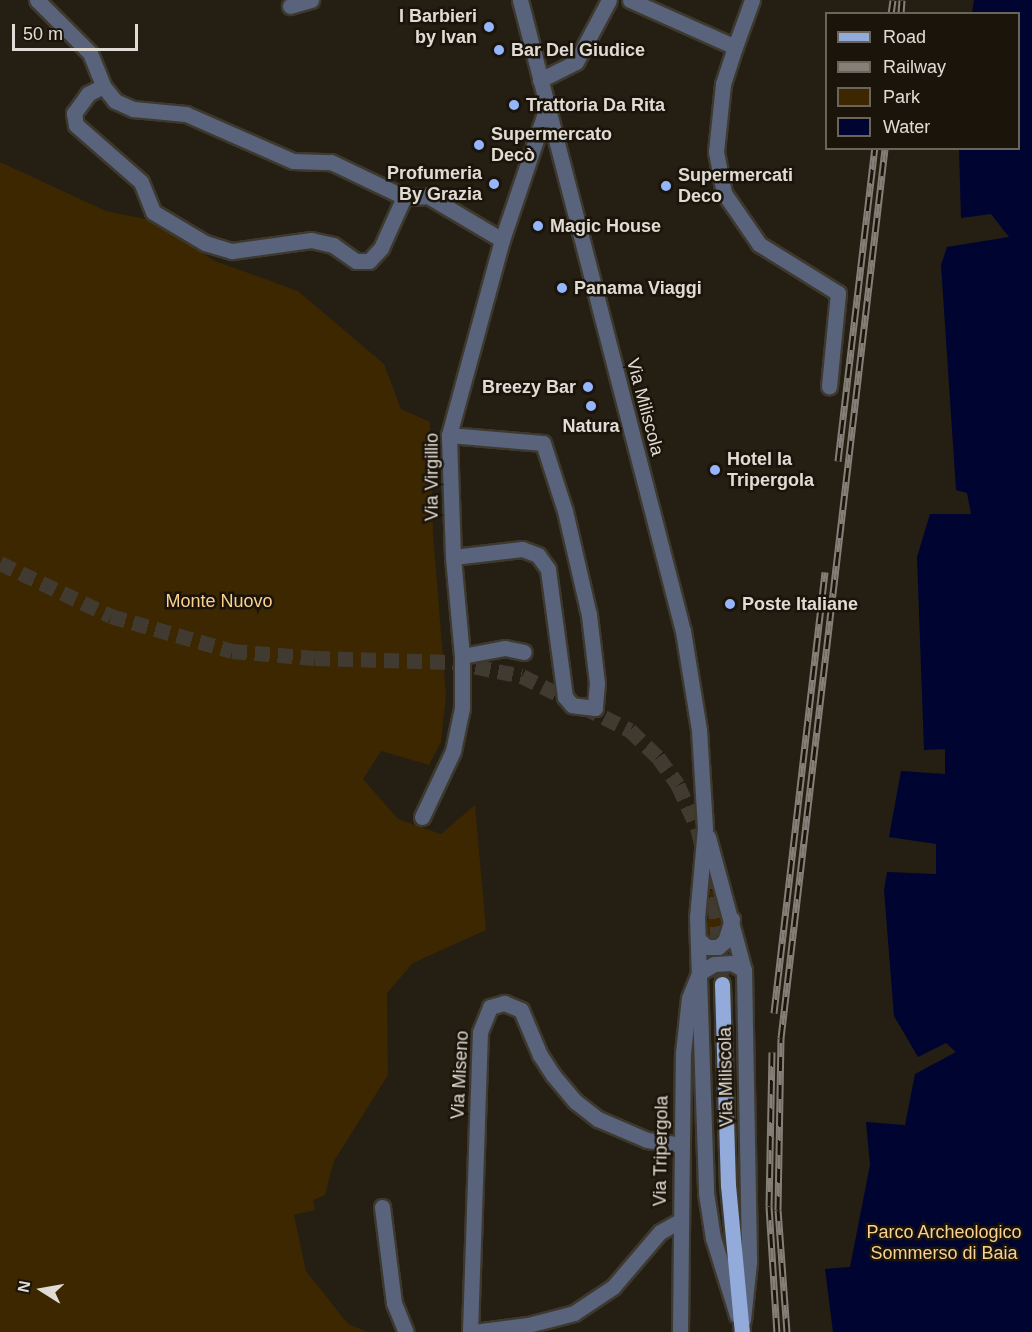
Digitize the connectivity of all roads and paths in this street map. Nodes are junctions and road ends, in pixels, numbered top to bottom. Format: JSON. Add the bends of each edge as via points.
{"nodes":[{"id":1,"x":37,"y":0,"type":"edge"},
{"id":2,"x":311,"y":0,"type":"edge"},
{"id":3,"x":520,"y":0,"type":"edge"},
{"id":4,"x":609,"y":0,"type":"edge"},
{"id":5,"x":630,"y":0,"type":"edge"},
{"id":6,"x":752,"y":0,"type":"edge"},
{"id":7,"x":290,"y":6,"type":"dead end"},
{"id":8,"x":735,"y":47,"type":"junction"},
{"id":9,"x":540,"y":80,"type":"junction"},
{"id":10,"x":103,"y":86,"type":"junction"},
{"id":11,"x":547,"y":107,"type":"junction"},
{"id":12,"x":404,"y":197,"type":"junction"},
{"id":13,"x":502,"y":240,"type":"junction"},
{"id":14,"x":829,"y":387,"type":"dead end"},
{"id":15,"x":449,"y":435,"type":"junction"},
{"id":16,"x":453,"y":557,"type":"junction"},
{"id":17,"x":524,"y":652,"type":"dead end"},
{"id":18,"x":462,"y":656,"type":"junction"},
{"id":19,"x":422,"y":817,"type":"dead end"},
{"id":20,"x":705,"y":828,"type":"junction"},
{"id":21,"x":733,"y":918,"type":"junction"},
{"id":22,"x":698,"y":939,"type":"junction"},
{"id":23,"x":744,"y":970,"type":"junction"},
{"id":24,"x":699,"y":974,"type":"junction"},
{"id":25,"x":722,"y":984,"type":"tunnel mouth"},
{"id":26,"x":681,"y":1145,"type":"junction"},
{"id":27,"x":382,"y":1207,"type":"dead end"},
{"id":28,"x":680,"y":1221,"type":"junction"},
{"id":29,"x":742,"y":1331,"type":"edge"},
{"id":30,"x":406,"y":1332,"type":"edge"},
{"id":31,"x":472,"y":1332,"type":"edge"},
{"id":32,"x":680,"y":1332,"type":"edge"}],
"edges":[{"from":1,"to":10,"type":"street","via":[[90,53]]},
{"from":2,"to":7,"type":"street"},
{"from":3,"to":9,"type":"street","name":"Via Miliscola"},
{"from":4,"to":9,"type":"street","via":[[576,62]]},
{"from":5,"to":8,"type":"street"},
{"from":6,"to":8,"type":"street"},
{"from":8,"to":14,"type":"street","via":[[723,84],[716,152],[724,193],[759,244],[838,293]]},
{"from":9,"to":11,"type":"street","name":"Via Miliscola"},
{"from":10,"to":12,"type":"street","via":[[115,101],[133,109],[186,114],[293,161],[331,162]]},
{"from":10,"to":12,"type":"street","via":[[88,94],[74,113],[76,125],[141,182],[153,212],[205,243],[231,251],[311,240],[333,245],[356,261],[369,261],[381,248]]},
{"from":11,"to":13,"type":"street","name":"Via Virgillio"},
{"from":11,"to":20,"type":"street","name":"Via Miliscola","via":[[683,631],[699,730]]},
{"from":12,"to":13,"type":"street","via":[[428,196]]},
{"from":13,"to":15,"type":"street","name":"Via Virgillio"},
{"from":15,"to":16,"type":"street","name":"Via Virgillio"},
{"from":15,"to":16,"type":"street","via":[[543,443],[587,603],[597,683],[595,708],[572,705],[565,697],[549,569],[538,555],[522,549]]},
{"from":16,"to":18,"type":"street","name":"Via Virgillio"},
{"from":17,"to":18,"type":"street","via":[[505,648]]},
{"from":18,"to":19,"type":"street","name":"Via Virgillio","via":[[462,708],[453,751]]},
{"from":20,"to":21,"type":"street","name":"Via Miliscola"},
{"from":20,"to":22,"type":"street","name":"Via Miliscola"},
{"from":21,"to":22,"type":"street","via":[[725,941],[718,947],[707,947]]},
{"from":21,"to":23,"type":"street","name":"Via Miliscola"},
{"from":22,"to":24,"type":"street","name":"Via Miliscola"},
{"from":23,"to":24,"type":"street","via":[[720,962]]},
{"from":23,"to":29,"type":"street","name":"Via Miliscola","via":[[749,1262]]},
{"from":24,"to":26,"type":"street","name":"Via Tripergola","via":[[689,998],[683,1039]]},
{"from":24,"to":29,"type":"street","name":"Via Miliscola","via":[[708,1216]]},
{"from":25,"to":29,"type":"main road","name":"Via Miliscola","via":[[728,1185]]},
{"from":26,"to":28,"type":"street","name":"Via Tripergola"},
{"from":26,"to":31,"type":"street","name":"Via Miseno","via":[[647,1140],[598,1119],[576,1102],[554,1075],[540,1055],[520,1010],[504,1003],[490,1007],[480,1032]]},
{"from":27,"to":30,"type":"street","via":[[394,1303]]},
{"from":28,"to":31,"type":"street","via":[[660,1232],[613,1287],[574,1313],[528,1325]]},
{"from":28,"to":32,"type":"street","name":"Via Tripergola"}]}
